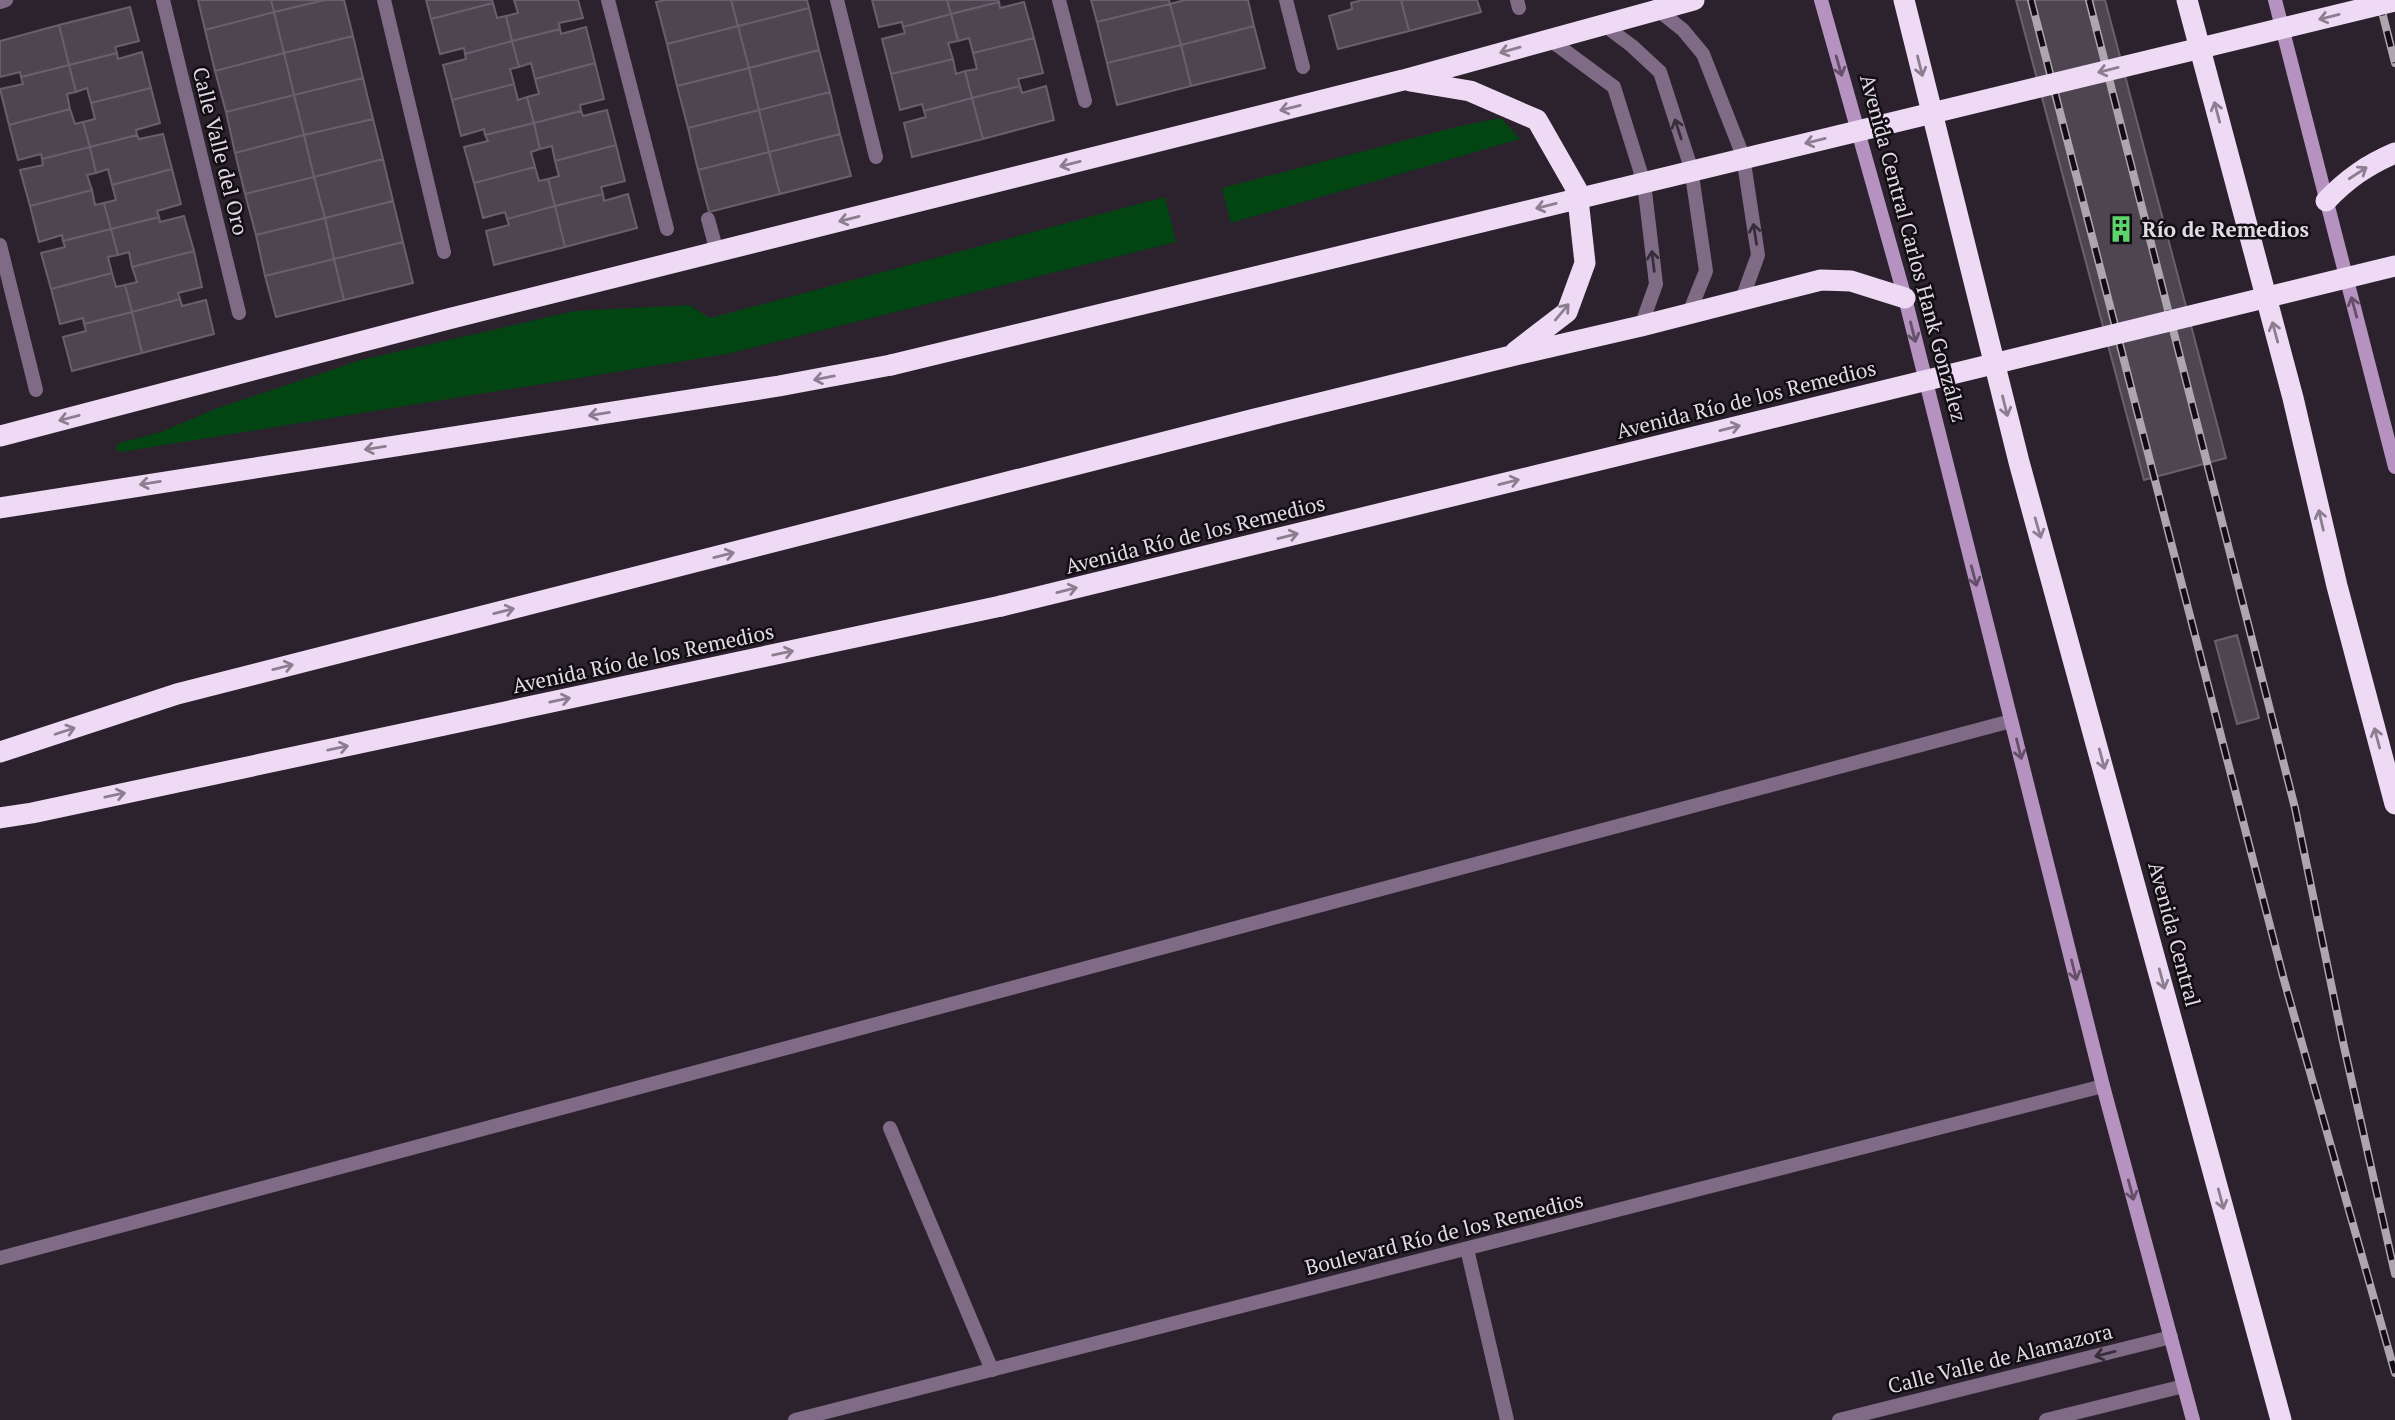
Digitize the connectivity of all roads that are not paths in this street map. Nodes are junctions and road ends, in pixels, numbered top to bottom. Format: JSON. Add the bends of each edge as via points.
{"nodes":[{"id":1,"x":6,"y":0,"type":"edge"},
{"id":2,"x":163,"y":0,"type":"edge"},
{"id":3,"x":384,"y":0,"type":"edge"},
{"id":4,"x":608,"y":0,"type":"edge"},
{"id":5,"x":837,"y":0,"type":"edge"},
{"id":6,"x":1059,"y":0,"type":"edge"},
{"id":7,"x":1286,"y":0,"type":"edge"},
{"id":8,"x":1694,"y":0,"type":"edge"},
{"id":9,"x":1821,"y":0,"type":"edge"},
{"id":10,"x":1904,"y":0,"type":"edge"},
{"id":11,"x":2187,"y":0,"type":"edge"},
{"id":12,"x":2275,"y":0,"type":"edge"},
{"id":13,"x":2395,"y":1,"type":"edge"},
{"id":14,"x":0,"y":2,"type":"edge"},
{"id":15,"x":1656,"y":5,"type":"edge"},
{"id":16,"x":1604,"y":25,"type":"junction"},
{"id":17,"x":1549,"y":39,"type":"junction"},
{"id":18,"x":1303,"y":67,"type":"dead end"},
{"id":19,"x":1403,"y":80,"type":"junction"},
{"id":20,"x":1085,"y":101,"type":"dead end"},
{"id":21,"x":2395,"y":153,"type":"edge"},
{"id":22,"x":876,"y":157,"type":"dead end"},
{"id":23,"x":2326,"y":201,"type":"junction"},
{"id":24,"x":708,"y":219,"type":"dead end"},
{"id":25,"x":667,"y":229,"type":"dead end"},
{"id":26,"x":0,"y":245,"type":"edge"},
{"id":27,"x":444,"y":252,"type":"dead end"},
{"id":28,"x":717,"y":252,"type":"junction"},
{"id":29,"x":2395,"y":266,"type":"edge"},
{"id":30,"x":1905,"y":298,"type":"junction"},
{"id":31,"x":1742,"y":299,"type":"junction"},
{"id":32,"x":239,"y":313,"type":"dead end"},
{"id":33,"x":1689,"y":313,"type":"junction"},
{"id":34,"x":1641,"y":326,"type":"junction"},
{"id":35,"x":1511,"y":356,"type":"junction"},
{"id":36,"x":36,"y":390,"type":"dead end"},
{"id":37,"x":0,"y":436,"type":"edge"},
{"id":38,"x":2395,"y":467,"type":"edge"},
{"id":39,"x":0,"y":508,"type":"edge"},
{"id":40,"x":2011,"y":721,"type":"junction"},
{"id":41,"x":0,"y":752,"type":"edge"},
{"id":42,"x":2395,"y":804,"type":"edge"},
{"id":43,"x":0,"y":818,"type":"edge"},
{"id":44,"x":2103,"y":1087,"type":"junction"},
{"id":45,"x":890,"y":1128,"type":"dead end"},
{"id":46,"x":1467,"y":1249,"type":"junction"},
{"id":47,"x":0,"y":1258,"type":"edge"},
{"id":48,"x":2171,"y":1337,"type":"junction"},
{"id":49,"x":992,"y":1370,"type":"junction"},
{"id":50,"x":2184,"y":1386,"type":"junction"},
{"id":51,"x":826,"y":1416,"type":"edge"},
{"id":52,"x":795,"y":1420,"type":"edge"},
{"id":53,"x":1507,"y":1420,"type":"edge"},
{"id":54,"x":1839,"y":1420,"type":"edge"},
{"id":55,"x":2046,"y":1420,"type":"edge"},
{"id":56,"x":2193,"y":1420,"type":"edge"},
{"id":57,"x":2281,"y":1420,"type":"edge"}],
"edges":[{"from":1,"to":14,"type":"street"},
{"from":2,"to":32,"type":"street","name":"Calle Valle del Oro"},
{"from":3,"to":27,"type":"street"},
{"from":4,"to":25,"type":"street"},
{"from":5,"to":22,"type":"street"},
{"from":6,"to":20,"type":"street"},
{"from":7,"to":18,"type":"street"},
{"from":8,"to":15,"type":"highway"},
{"from":9,"to":30,"type":"main road","name":"Avenida Central Carlos Hank González","one_way":true},
{"from":10,"to":57,"type":"highway","name":"Avenida Central","one_way":true,"via":[[2020,462]]},
{"from":42,"to":11,"type":"highway","one_way":true},
{"from":12,"to":23,"type":"main road"},
{"from":13,"to":39,"type":"highway","one_way":true,"bridge":true,"via":[[891,365]]},
{"from":15,"to":16,"type":"highway"},
{"from":31,"to":15,"type":"street","one_way":true,"via":[[1758,255],[1743,156],[1703,54]]},
{"from":16,"to":17,"type":"highway"},
{"from":33,"to":16,"type":"street","one_way":true,"via":[[1706,271],[1691,168],[1660,72]]},
{"from":17,"to":19,"type":"highway","one_way":true},
{"from":34,"to":17,"type":"street","one_way":true,"via":[[1656,284],[1644,183],[1614,88]]},
{"from":19,"to":28,"type":"highway","one_way":true},
{"from":35,"to":19,"type":"highway","one_way":true,"via":[[1567,312],[1586,263],[1577,190],[1537,120],[1470,91]]},
{"from":23,"to":21,"type":"highway","one_way":true,"via":[[2348,178]]},
{"from":38,"to":23,"type":"main road","one_way":true},
{"from":24,"to":28,"type":"street"},
{"from":26,"to":36,"type":"street"},
{"from":28,"to":37,"type":"highway","one_way":true},
{"from":43,"to":29,"type":"highway","name":"Avenida Río de los Remedios","one_way":true,"bridge":true,"via":[[1001,606]]},
{"from":30,"to":31,"type":"highway","via":[[1851,281],[1821,280]]},
{"from":30,"to":40,"type":"main road","name":"Avenida Central Carlos Hank González","one_way":true},
{"from":31,"to":33,"type":"highway"},
{"from":33,"to":34,"type":"highway"},
{"from":34,"to":35,"type":"highway"},
{"from":41,"to":35,"type":"highway","one_way":true,"via":[[177,694]]},
{"from":40,"to":44,"type":"main road","one_way":true},
{"from":40,"to":47,"type":"street"},
{"from":44,"to":46,"type":"street","name":"Boulevard Río de los Remedios"},
{"from":44,"to":48,"type":"main road","one_way":true},
{"from":45,"to":49,"type":"street"},
{"from":46,"to":49,"type":"street","name":"Boulevard Río de los Remedios"},
{"from":46,"to":53,"type":"street"},
{"from":48,"to":50,"type":"main road"},
{"from":48,"to":54,"type":"street","name":"Calle Valle de Alamazora","one_way":true},
{"from":49,"to":51,"type":"street","name":"Boulevard Río de los Remedios"},
{"from":50,"to":55,"type":"street"},
{"from":50,"to":56,"type":"main road"},
{"from":51,"to":52,"type":"street","name":"Boulevard Río de los Remedios"}]}
